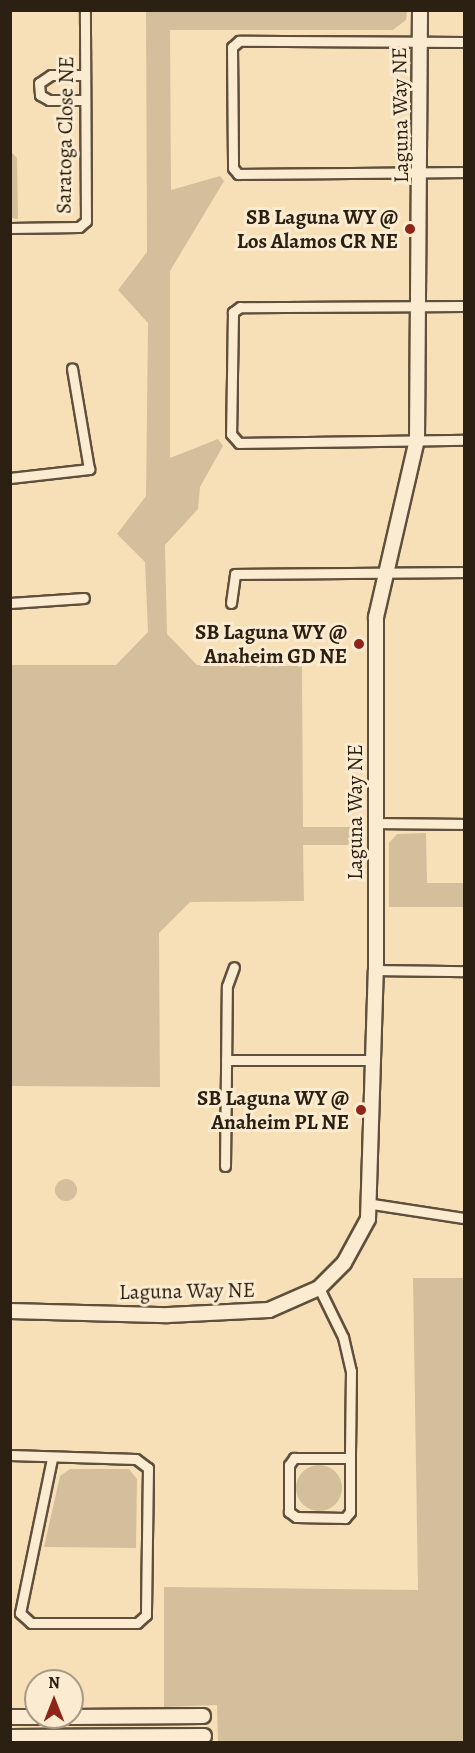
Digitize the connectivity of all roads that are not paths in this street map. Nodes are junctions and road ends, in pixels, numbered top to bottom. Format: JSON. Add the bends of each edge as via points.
{"nodes":[{"id":1,"x":85,"y":10,"type":"edge"},
{"id":2,"x":420,"y":10,"type":"edge"},
{"id":3,"x":465,"y":42,"type":"edge"},
{"id":4,"x":420,"y":44,"type":"junction"},
{"id":5,"x":84,"y":75,"type":"junction"},
{"id":6,"x":85,"y":100,"type":"junction"},
{"id":7,"x":465,"y":172,"type":"edge"},
{"id":8,"x":422,"y":175,"type":"junction"},
{"id":9,"x":10,"y":228,"type":"edge"},
{"id":10,"x":465,"y":306,"type":"edge"},
{"id":11,"x":420,"y":309,"type":"junction"},
{"id":12,"x":72,"y":368,"type":"dead end"},
{"id":13,"x":417,"y":440,"type":"junction"},
{"id":14,"x":465,"y":440,"type":"edge"},
{"id":15,"x":10,"y":478,"type":"edge"},
{"id":16,"x":386,"y":572,"type":"junction"},
{"id":17,"x":465,"y":572,"type":"edge"},
{"id":18,"x":84,"y":598,"type":"dead end"},
{"id":19,"x":10,"y":603,"type":"edge"},
{"id":20,"x":231,"y":603,"type":"dead end"},
{"id":21,"x":376,"y":823,"type":"junction"},
{"id":22,"x":465,"y":824,"type":"edge"},
{"id":23,"x":234,"y":967,"type":"dead end"},
{"id":24,"x":376,"y":970,"type":"junction"},
{"id":25,"x":465,"y":971,"type":"edge"},
{"id":26,"x":226,"y":1060,"type":"junction"},
{"id":27,"x":375,"y":1060,"type":"junction"},
{"id":28,"x":225,"y":1166,"type":"dead end"},
{"id":29,"x":372,"y":1204,"type":"junction"},
{"id":30,"x":465,"y":1218,"type":"edge"},
{"id":31,"x":319,"y":1288,"type":"junction"},
{"id":32,"x":10,"y":1311,"type":"edge"},
{"id":33,"x":10,"y":1455,"type":"edge"},
{"id":34,"x":350,"y":1458,"type":"junction"},
{"id":35,"x":52,"y":1459,"type":"junction"},
{"id":36,"x":203,"y":1716,"type":"joint"},
{"id":37,"x":84,"y":1717,"type":"edge"},
{"id":38,"x":10,"y":1737,"type":"edge"},
{"id":39,"x":204,"y":1739,"type":"edge"}],
"edges":[{"from":1,"to":5,"type":"street","name":"Saratoga Close NE"},
{"from":2,"to":4,"type":"street","name":"Laguna Way NE"},
{"from":3,"to":4,"type":"street"},
{"from":4,"to":8,"type":"street","name":"Laguna Way NE"},
{"from":4,"to":8,"type":"street","via":[[239,41],[232,47],[233,168],[238,174]]},
{"from":5,"to":6,"type":"street","name":"Saratoga Close NE"},
{"from":5,"to":6,"type":"street","via":[[51,75],[39,83],[40,95],[49,100]]},
{"from":6,"to":9,"type":"street","name":"Saratoga Close NE","via":[[86,221],[79,227]]},
{"from":7,"to":8,"type":"street"},
{"from":8,"to":11,"type":"street","name":"Laguna Way NE"},
{"from":10,"to":11,"type":"street"},
{"from":11,"to":13,"type":"street","name":"Laguna Way NE"},
{"from":11,"to":13,"type":"street","via":[[240,307],[233,312],[231,434],[239,443]]},
{"from":12,"to":15,"type":"street","via":[[89,469]]},
{"from":13,"to":14,"type":"street"},
{"from":13,"to":16,"type":"street","name":"Laguna Way NE"},
{"from":16,"to":17,"type":"street"},
{"from":16,"to":20,"type":"street","via":[[235,574]]},
{"from":16,"to":21,"type":"street","name":"Laguna Way NE","via":[[375,635]]},
{"from":18,"to":19,"type":"street"},
{"from":21,"to":22,"type":"street"},
{"from":21,"to":24,"type":"street","name":"Laguna Way NE"},
{"from":23,"to":26,"type":"street","via":[[227,986]]},
{"from":24,"to":25,"type":"street"},
{"from":24,"to":27,"type":"street","name":"Laguna Way NE"},
{"from":26,"to":27,"type":"street"},
{"from":26,"to":28,"type":"street"},
{"from":27,"to":29,"type":"street","name":"Laguna Way NE"},
{"from":29,"to":30,"type":"street"},
{"from":29,"to":31,"type":"street","name":"Laguna Way NE","via":[[349,1255]]},
{"from":31,"to":32,"type":"street","name":"Laguna Way NE","via":[[296,1302],[238,1314]]},
{"from":31,"to":34,"type":"street","via":[[343,1337],[351,1371]]},
{"from":33,"to":35,"type":"street"},
{"from":34,"to":34,"type":"street","via":[[345,1518],[296,1517],[289,1512],[294,1458]]},
{"from":35,"to":35,"type":"street","via":[[136,1459],[148,1468],[146,1615],[137,1623],[31,1623],[20,1613]]},
{"from":36,"to":37,"type":"street"},
{"from":36,"to":39,"type":"street"},
{"from":38,"to":39,"type":"street"}]}
